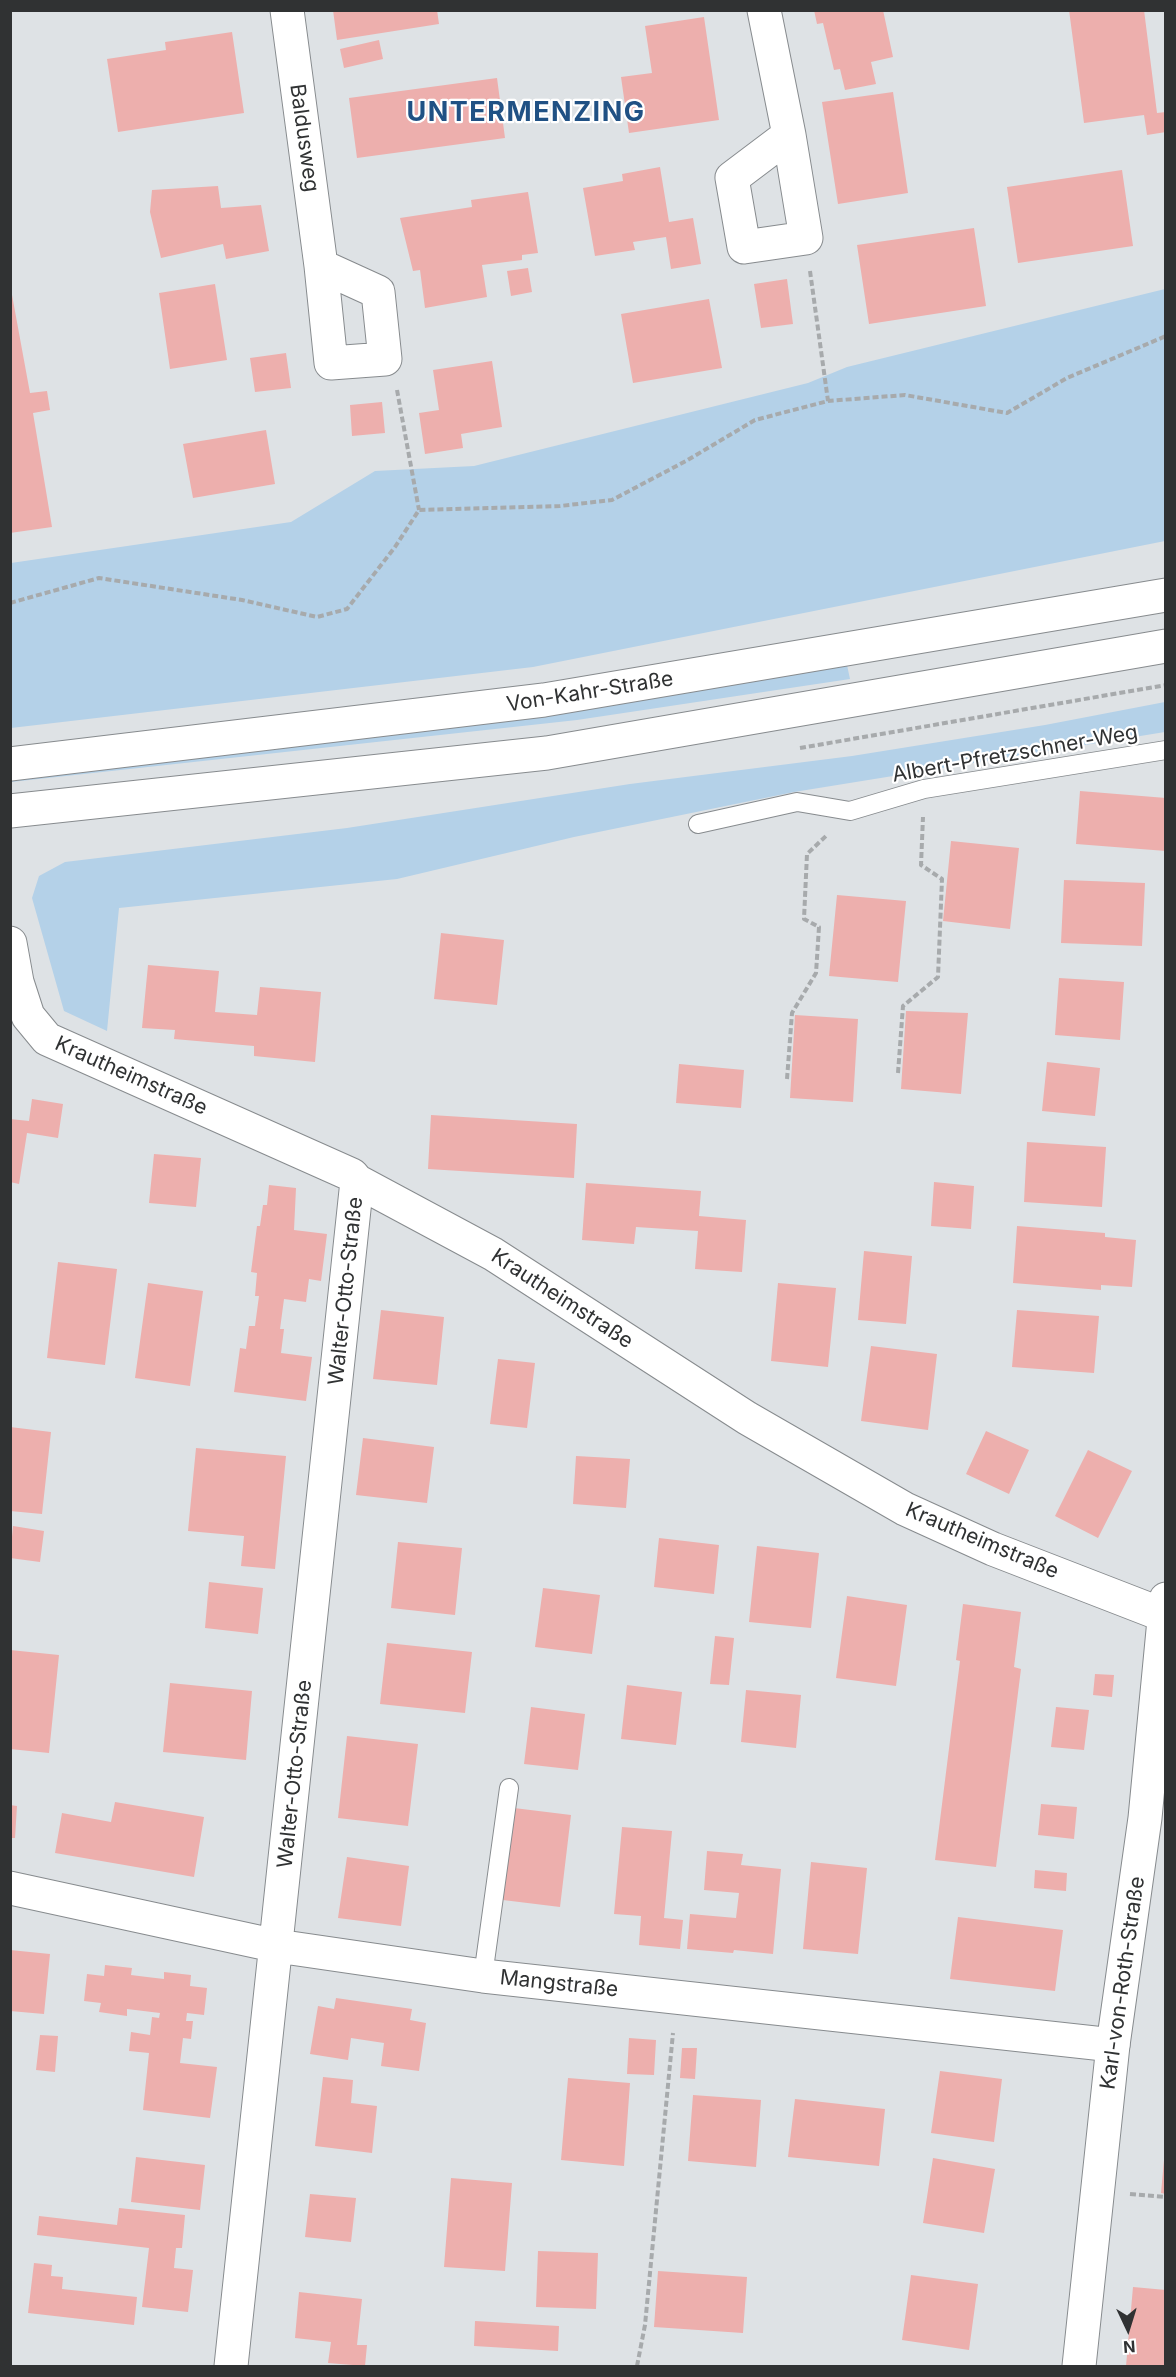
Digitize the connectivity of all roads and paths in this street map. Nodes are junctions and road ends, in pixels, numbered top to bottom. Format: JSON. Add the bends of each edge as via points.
{"nodes":[{"id":1,"x":287,"y":10,"type":"edge"},
{"id":2,"x":764,"y":10,"type":"edge"},
{"id":3,"x":789,"y":135,"type":"junction"},
{"id":4,"x":806,"y":238,"type":"junction"},
{"id":5,"x":321,"y":266,"type":"junction"},
{"id":6,"x":1166,"y":336,"type":"edge"},
{"id":7,"x":385,"y":359,"type":"junction"},
{"id":8,"x":828,"y":401,"type":"junction"},
{"id":9,"x":419,"y":510,"type":"junction"},
{"id":10,"x":1166,"y":595,"type":"edge"},
{"id":11,"x":10,"y":603,"type":"edge"},
{"id":12,"x":1166,"y":646,"type":"edge"},
{"id":13,"x":1166,"y":750,"type":"edge"},
{"id":14,"x":10,"y":764,"type":"edge"},
{"id":15,"x":924,"y":789,"type":"junction"},
{"id":16,"x":10,"y":811,"type":"edge"},
{"id":17,"x":850,"y":811,"type":"junction"},
{"id":18,"x":698,"y":824,"type":"dead end"},
{"id":19,"x":10,"y":942,"type":"edge"},
{"id":20,"x":898,"y":1073,"type":"dead end"},
{"id":21,"x":787,"y":1079,"type":"dead end"},
{"id":22,"x":357,"y":1181,"type":"junction"},
{"id":23,"x":1165,"y":1610,"type":"edge"},
{"id":24,"x":509,"y":1788,"type":"dead end"},
{"id":25,"x":10,"y":1887,"type":"edge"},
{"id":26,"x":277,"y":1946,"type":"junction"},
{"id":27,"x":483,"y":1976,"type":"junction"},
{"id":28,"x":676,"y":1996,"type":"junction"},
{"id":29,"x":1113,"y":2044,"type":"junction"},
{"id":30,"x":231,"y":2367,"type":"edge"},
{"id":31,"x":637,"y":2367,"type":"edge"},
{"id":32,"x":1079,"y":2367,"type":"edge"}],
"edges":[{"from":1,"to":5,"type":"street","name":"Baldusweg"},
{"from":2,"to":3,"type":"street"},
{"from":3,"to":4,"type":"street"},
{"from":3,"to":4,"type":"street","via":[[732,178],[744,247]]},
{"from":4,"to":8,"type":"path"},
{"from":5,"to":7,"type":"street","via":[[378,292]]},
{"from":5,"to":7,"type":"street","name":"Baldusweg","via":[[331,363]]},
{"from":6,"to":8,"type":"path","via":[[1067,378],[1007,414],[905,395]]},
{"from":7,"to":9,"type":"path","via":[[394,371]]},
{"from":8,"to":9,"type":"path","via":[[755,420],[612,500],[561,506]]},
{"from":9,"to":11,"type":"path","via":[[347,609],[317,617],[242,600],[99,578]]},
{"from":10,"to":14,"type":"street","name":"Von-Kahr-Straße","via":[[544,700]]},
{"from":12,"to":16,"type":"street","via":[[548,753]]},
{"from":13,"to":15,"type":"lane","name":"Albert-Pfretzschner-Weg"},
{"from":15,"to":17,"type":"lane","name":"Albert-Pfretzschner-Weg"},
{"from":15,"to":20,"type":"path","via":[[921,865],[942,879],[938,977],[903,1006]]},
{"from":17,"to":18,"type":"lane","name":"Albert-Pfretzschner-Weg","via":[[798,802]]},
{"from":17,"to":21,"type":"path","via":[[807,854],[804,919],[819,927],[816,973],[792,1013]]},
{"from":19,"to":22,"type":"street","name":"Krautheimstraße","via":[[28,1017],[47,1039],[352,1175]]},
{"from":22,"to":23,"type":"street","name":"Krautheimstraße","via":[[493,1254],[747,1418],[905,1509],[993,1549]]},
{"from":22,"to":26,"type":"street","name":"Walter-Otto-Straße"},
{"from":23,"to":29,"type":"street","name":"Karl-von-Roth-Straße","via":[[1145,1818]]},
{"from":24,"to":27,"type":"lane"},
{"from":25,"to":26,"type":"street","name":"Mangstraße"},
{"from":26,"to":27,"type":"street","name":"Mangstraße"},
{"from":26,"to":30,"type":"street","name":"Walter-Otto-Straße"},
{"from":27,"to":28,"type":"street","name":"Mangstraße"},
{"from":28,"to":29,"type":"street","name":"Mangstraße"},
{"from":28,"to":31,"type":"path","via":[[645,2325]]},
{"from":29,"to":32,"type":"street","name":"Karl-von-Roth-Straße"}]}
